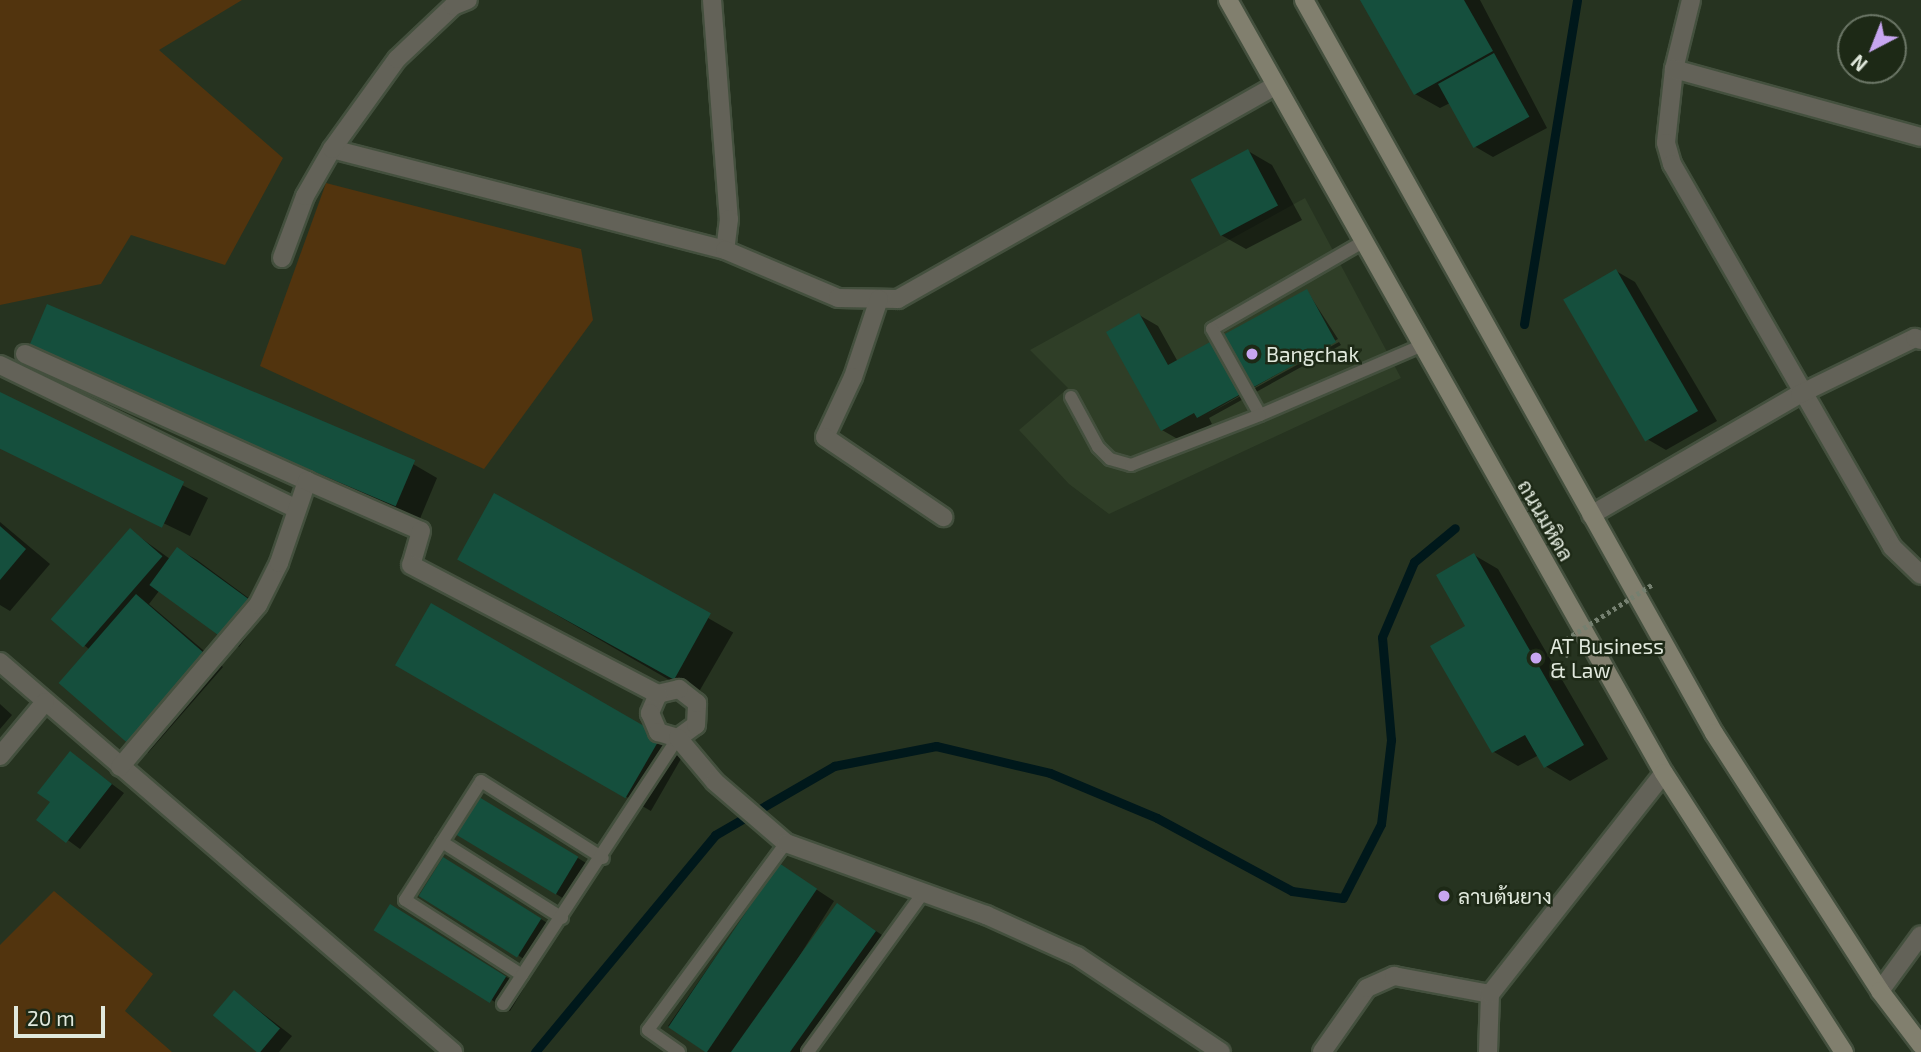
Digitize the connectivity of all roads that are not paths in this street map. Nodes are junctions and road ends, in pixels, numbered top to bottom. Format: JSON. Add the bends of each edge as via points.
{"nodes":[{"id":1,"x":468,"y":0,"type":"edge"},
{"id":2,"x":712,"y":0,"type":"edge"},
{"id":3,"x":1228,"y":0,"type":"edge"},
{"id":4,"x":1304,"y":0,"type":"edge"},
{"id":5,"x":1691,"y":0,"type":"edge"},
{"id":6,"x":1674,"y":69,"type":"junction"},
{"id":7,"x":1275,"y":86,"type":"junction"},
{"id":8,"x":1921,"y":137,"type":"edge"},
{"id":9,"x":332,"y":149,"type":"junction"},
{"id":10,"x":1361,"y":243,"type":"junction"},
{"id":11,"x":725,"y":250,"type":"junction"},
{"id":12,"x":282,"y":258,"type":"dead end"},
{"id":13,"x":879,"y":299,"type":"junction"},
{"id":14,"x":1921,"y":340,"type":"edge"},
{"id":15,"x":1420,"y":346,"type":"junction"},
{"id":16,"x":25,"y":354,"type":"dead end"},
{"id":17,"x":0,"y":365,"type":"edge"},
{"id":18,"x":1800,"y":394,"type":"junction"},
{"id":19,"x":1071,"y":397,"type":"dead end"},
{"id":20,"x":1260,"y":415,"type":"junction"},
{"id":21,"x":307,"y":481,"type":"junction"},
{"id":22,"x":297,"y":509,"type":"junction"},
{"id":23,"x":1591,"y":514,"type":"junction"},
{"id":24,"x":943,"y":517,"type":"dead end"},
{"id":25,"x":1921,"y":575,"type":"edge"},
{"id":26,"x":0,"y":662,"type":"edge"},
{"id":27,"x":658,"y":694,"type":"junction"},
{"id":28,"x":45,"y":702,"type":"junction"},
{"id":29,"x":678,"y":738,"type":"junction"},
{"id":30,"x":0,"y":756,"type":"edge"},
{"id":31,"x":120,"y":767,"type":"junction"},
{"id":32,"x":1664,"y":773,"type":"junction"},
{"id":33,"x":780,"y":838,"type":"junction"},
{"id":34,"x":442,"y":842,"type":"junction"},
{"id":35,"x":603,"y":858,"type":"junction"},
{"id":36,"x":924,"y":892,"type":"junction"},
{"id":37,"x":562,"y":918,"type":"junction"},
{"id":38,"x":1921,"y":935,"type":"edge"},
{"id":39,"x":522,"y":975,"type":"junction"},
{"id":40,"x":1881,"y":991,"type":"junction"},
{"id":41,"x":1490,"y":994,"type":"junction"},
{"id":42,"x":503,"y":1004,"type":"dead end"},
{"id":43,"x":1921,"y":1045,"type":"edge"},
{"id":44,"x":453,"y":1052,"type":"edge"},
{"id":45,"x":679,"y":1052,"type":"edge"},
{"id":46,"x":808,"y":1052,"type":"edge"},
{"id":47,"x":1221,"y":1052,"type":"edge"},
{"id":48,"x":1322,"y":1052,"type":"edge"},
{"id":49,"x":1488,"y":1052,"type":"edge"},
{"id":50,"x":1844,"y":1052,"type":"edge"}],
"edges":[{"from":1,"to":9,"type":"street","via":[[453,6],[397,59]]},
{"from":2,"to":11,"type":"street","via":[[729,219]]},
{"from":3,"to":7,"type":"main road","name":"ถนนมหิดล"},
{"from":4,"to":23,"type":"main road","name":"ถนนมหิดล"},
{"from":5,"to":6,"type":"street"},
{"from":6,"to":8,"type":"street"},
{"from":6,"to":18,"type":"street","via":[[1666,143],[1672,164]]},
{"from":7,"to":10,"type":"main road","name":"ถนนมหิดล"},
{"from":7,"to":13,"type":"street","via":[[898,299]]},
{"from":9,"to":11,"type":"street"},
{"from":9,"to":12,"type":"street","via":[[305,196]]},
{"from":10,"to":15,"type":"main road","name":"ถนนมหิดล"},
{"from":10,"to":20,"type":"lane","via":[[1212,329]]},
{"from":11,"to":13,"type":"street","via":[[838,298]]},
{"from":13,"to":24,"type":"street","via":[[853,377],[825,437]]},
{"from":14,"to":18,"type":"street","via":[[1915,338]]},
{"from":15,"to":20,"type":"lane"},
{"from":15,"to":32,"type":"main road","name":"ถนนมหิดล"},
{"from":16,"to":21,"type":"street"},
{"from":17,"to":22,"type":"street"},
{"from":18,"to":23,"type":"street"},
{"from":18,"to":25,"type":"street","via":[[1892,547]]},
{"from":19,"to":20,"type":"lane","via":[[1098,447],[1110,458],[1131,465]]},
{"from":21,"to":22,"type":"street"},
{"from":21,"to":27,"type":"street","via":[[421,531],[411,565]]},
{"from":22,"to":31,"type":"street","via":[[279,563],[258,605]]},
{"from":23,"to":40,"type":"main road","name":"ถนนมหิดล","via":[[1714,733]]},
{"from":26,"to":28,"type":"street"},
{"from":27,"to":29,"type":"street","via":[[650,713],[658,732]]},
{"from":27,"to":29,"type":"street","via":[[679,689],[697,703],[696,725]]},
{"from":28,"to":30,"type":"street"},
{"from":28,"to":31,"type":"street"},
{"from":29,"to":33,"type":"street","via":[[715,782]]},
{"from":29,"to":35,"type":"lane"},
{"from":31,"to":44,"type":"street"},
{"from":32,"to":41,"type":"street"},
{"from":32,"to":50,"type":"main road","name":"ถนนมหิดล"},
{"from":33,"to":36,"type":"street"},
{"from":33,"to":45,"type":"lane","via":[[648,1030]]},
{"from":34,"to":35,"type":"lane","via":[[481,781]]},
{"from":34,"to":37,"type":"lane"},
{"from":34,"to":39,"type":"lane","via":[[405,900]]},
{"from":35,"to":37,"type":"lane"},
{"from":36,"to":46,"type":"lane"},
{"from":36,"to":47,"type":"street","via":[[1077,956]]},
{"from":37,"to":39,"type":"lane"},
{"from":38,"to":40,"type":"street"},
{"from":39,"to":42,"type":"lane"},
{"from":40,"to":43,"type":"main road","name":"ถนนมหิดล"},
{"from":41,"to":48,"type":"street","via":[[1394,976],[1367,988]]},
{"from":41,"to":49,"type":"street"}]}
